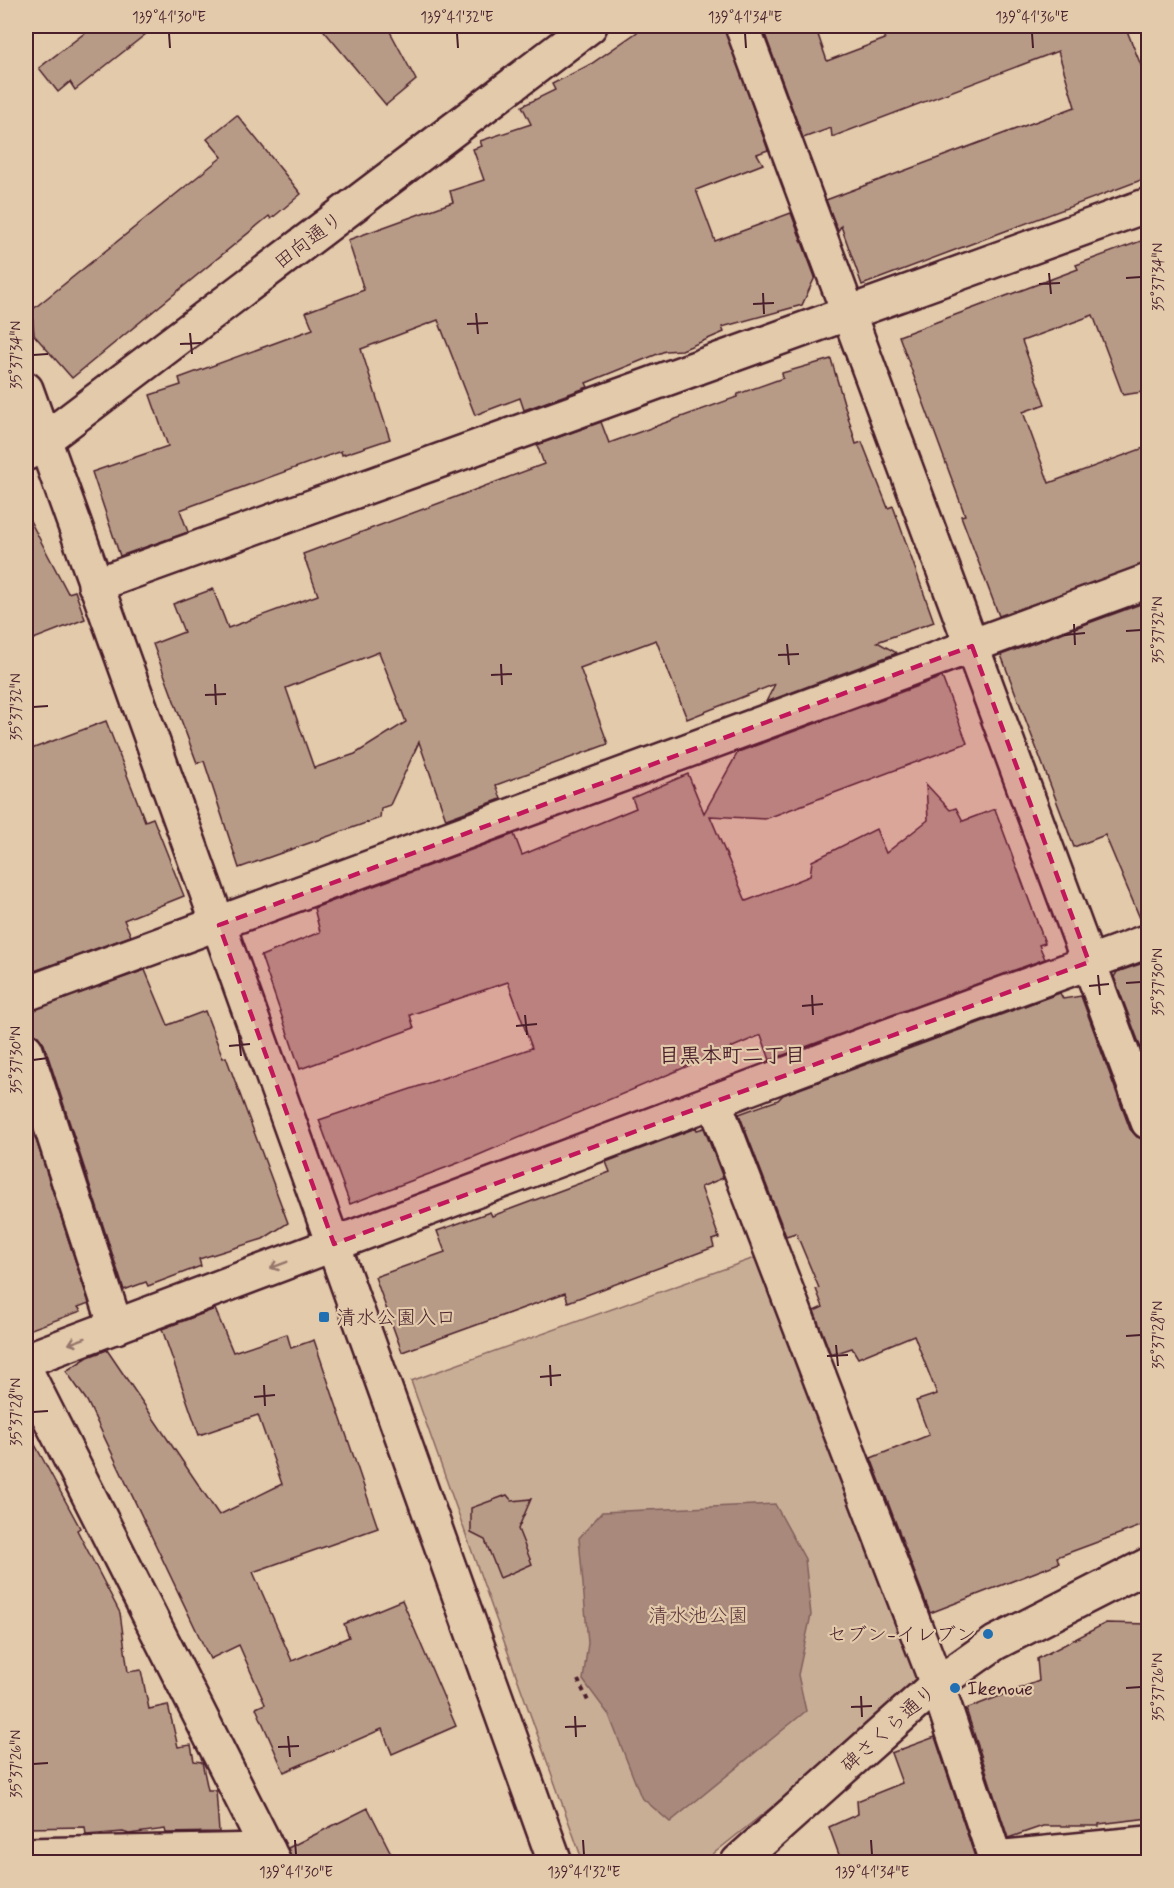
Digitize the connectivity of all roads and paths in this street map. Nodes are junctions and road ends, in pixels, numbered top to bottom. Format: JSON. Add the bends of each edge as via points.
{"nodes":[{"id":1,"x":590,"y":26,"type":"edge"},
{"id":2,"x":742,"y":26,"type":"edge"},
{"id":3,"x":1149,"y":205,"type":"edge"},
{"id":4,"x":849,"y":314,"type":"junction"},
{"id":5,"x":26,"y":389,"type":"edge"},
{"id":6,"x":34,"y":447,"type":"edge"},
{"id":7,"x":1149,"y":581,"type":"edge"},
{"id":8,"x":95,"y":585,"type":"junction"},
{"id":9,"x":972,"y":646,"type":"junction"},
{"id":10,"x":219,"y":925,"type":"junction"},
{"id":11,"x":1149,"y":941,"type":"edge"},
{"id":12,"x":1089,"y":962,"type":"junction"},
{"id":13,"x":26,"y":994,"type":"edge"},
{"id":14,"x":26,"y":1050,"type":"edge"},
{"id":15,"x":714,"y":1101,"type":"junction"},
{"id":16,"x":1149,"y":1122,"type":"edge"},
{"id":17,"x":334,"y":1244,"type":"junction"},
{"id":18,"x":116,"y":1327,"type":"junction"},
{"id":19,"x":26,"y":1360,"type":"edge"},
{"id":20,"x":26,"y":1371,"type":"edge"},
{"id":21,"x":1149,"y":1565,"type":"edge"},
{"id":22,"x":578,"y":1680,"type":"dead end"},
{"id":23,"x":937,"y":1684,"type":"junction"},
{"id":24,"x":588,"y":1701,"type":"dead end"},
{"id":25,"x":1149,"y":1843,"type":"edge"},
{"id":26,"x":26,"y":1855,"type":"edge"},
{"id":27,"x":271,"y":1856,"type":"edge"},
{"id":28,"x":555,"y":1863,"type":"edge"},
{"id":29,"x":738,"y":1863,"type":"edge"}],
"edges":[{"from":1,"to":6,"type":"street","name":"田向通り"},
{"from":2,"to":4,"type":"street"},
{"from":3,"to":4,"type":"street"},
{"from":4,"to":8,"type":"street"},
{"from":4,"to":9,"type":"street"},
{"from":5,"to":6,"type":"street"},
{"from":6,"to":8,"type":"street"},
{"from":7,"to":9,"type":"street"},
{"from":8,"to":10,"type":"street"},
{"from":9,"to":10,"type":"street"},
{"from":9,"to":12,"type":"street"},
{"from":10,"to":13,"type":"street"},
{"from":10,"to":17,"type":"street"},
{"from":11,"to":12,"type":"street"},
{"from":12,"to":15,"type":"street"},
{"from":12,"to":16,"type":"street"},
{"from":14,"to":18,"type":"street"},
{"from":15,"to":17,"type":"street"},
{"from":15,"to":23,"type":"street"},
{"from":17,"to":18,"type":"street","one_way":true},
{"from":17,"to":28,"type":"street"},
{"from":18,"to":19,"type":"street","one_way":true},
{"from":20,"to":27,"type":"street"},
{"from":21,"to":23,"type":"street","name":"碑さくら通り","via":[[995,1643]]},
{"from":22,"to":24,"type":"path"},
{"from":23,"to":25,"type":"street","via":[[995,1858]]},
{"from":23,"to":29,"type":"street","name":"碑さくら通り"},
{"from":26,"to":27,"type":"street"}]}
